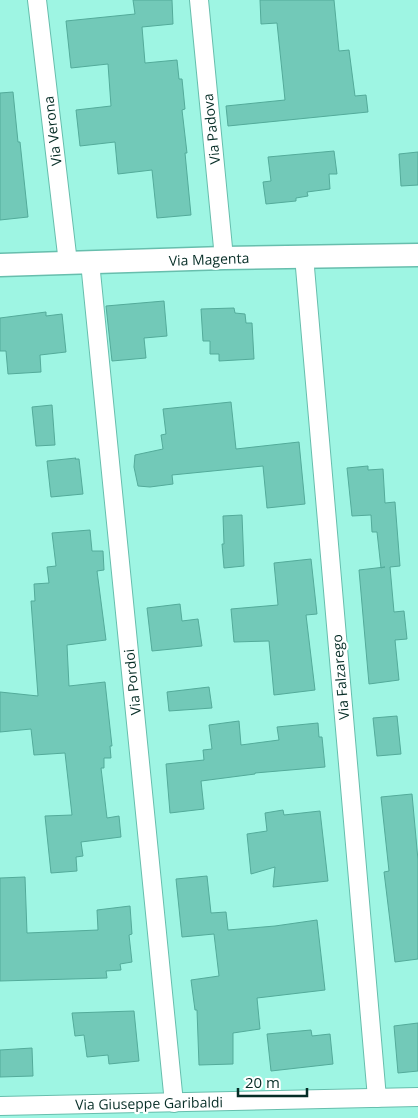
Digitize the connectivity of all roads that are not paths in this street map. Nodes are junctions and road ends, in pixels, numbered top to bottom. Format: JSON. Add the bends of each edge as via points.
{"nodes":[{"id":1,"x":37,"y":0,"type":"edge"},
{"id":2,"x":198,"y":0,"type":"edge"},
{"id":3,"x":418,"y":255,"type":"edge"},
{"id":4,"x":304,"y":256,"type":"junction"},
{"id":5,"x":224,"y":258,"type":"junction"},
{"id":6,"x":79,"y":262,"type":"junction"},
{"id":7,"x":0,"y":265,"type":"edge"},
{"id":8,"x":418,"y":1097,"type":"edge"},
{"id":9,"x":377,"y":1098,"type":"junction"},
{"id":10,"x":174,"y":1103,"type":"junction"},
{"id":11,"x":0,"y":1106,"type":"edge"}],
"edges":[{"from":1,"to":6,"type":"street","name":"Via Verona"},
{"from":2,"to":5,"type":"street","name":"Via Padova"},
{"from":3,"to":4,"type":"street","name":"Via Magenta"},
{"from":4,"to":5,"type":"street","name":"Via Magenta"},
{"from":4,"to":9,"type":"street","name":"Via Falzarego"},
{"from":5,"to":6,"type":"street","name":"Via Magenta"},
{"from":6,"to":7,"type":"street","name":"Via Magenta"},
{"from":6,"to":10,"type":"street","name":"Via Pordoi"},
{"from":8,"to":9,"type":"street","name":"Via Giuseppe Garibaldi"},
{"from":9,"to":10,"type":"street","name":"Via Giuseppe Garibaldi"},
{"from":10,"to":11,"type":"street","name":"Via Giuseppe Garibaldi"}]}
